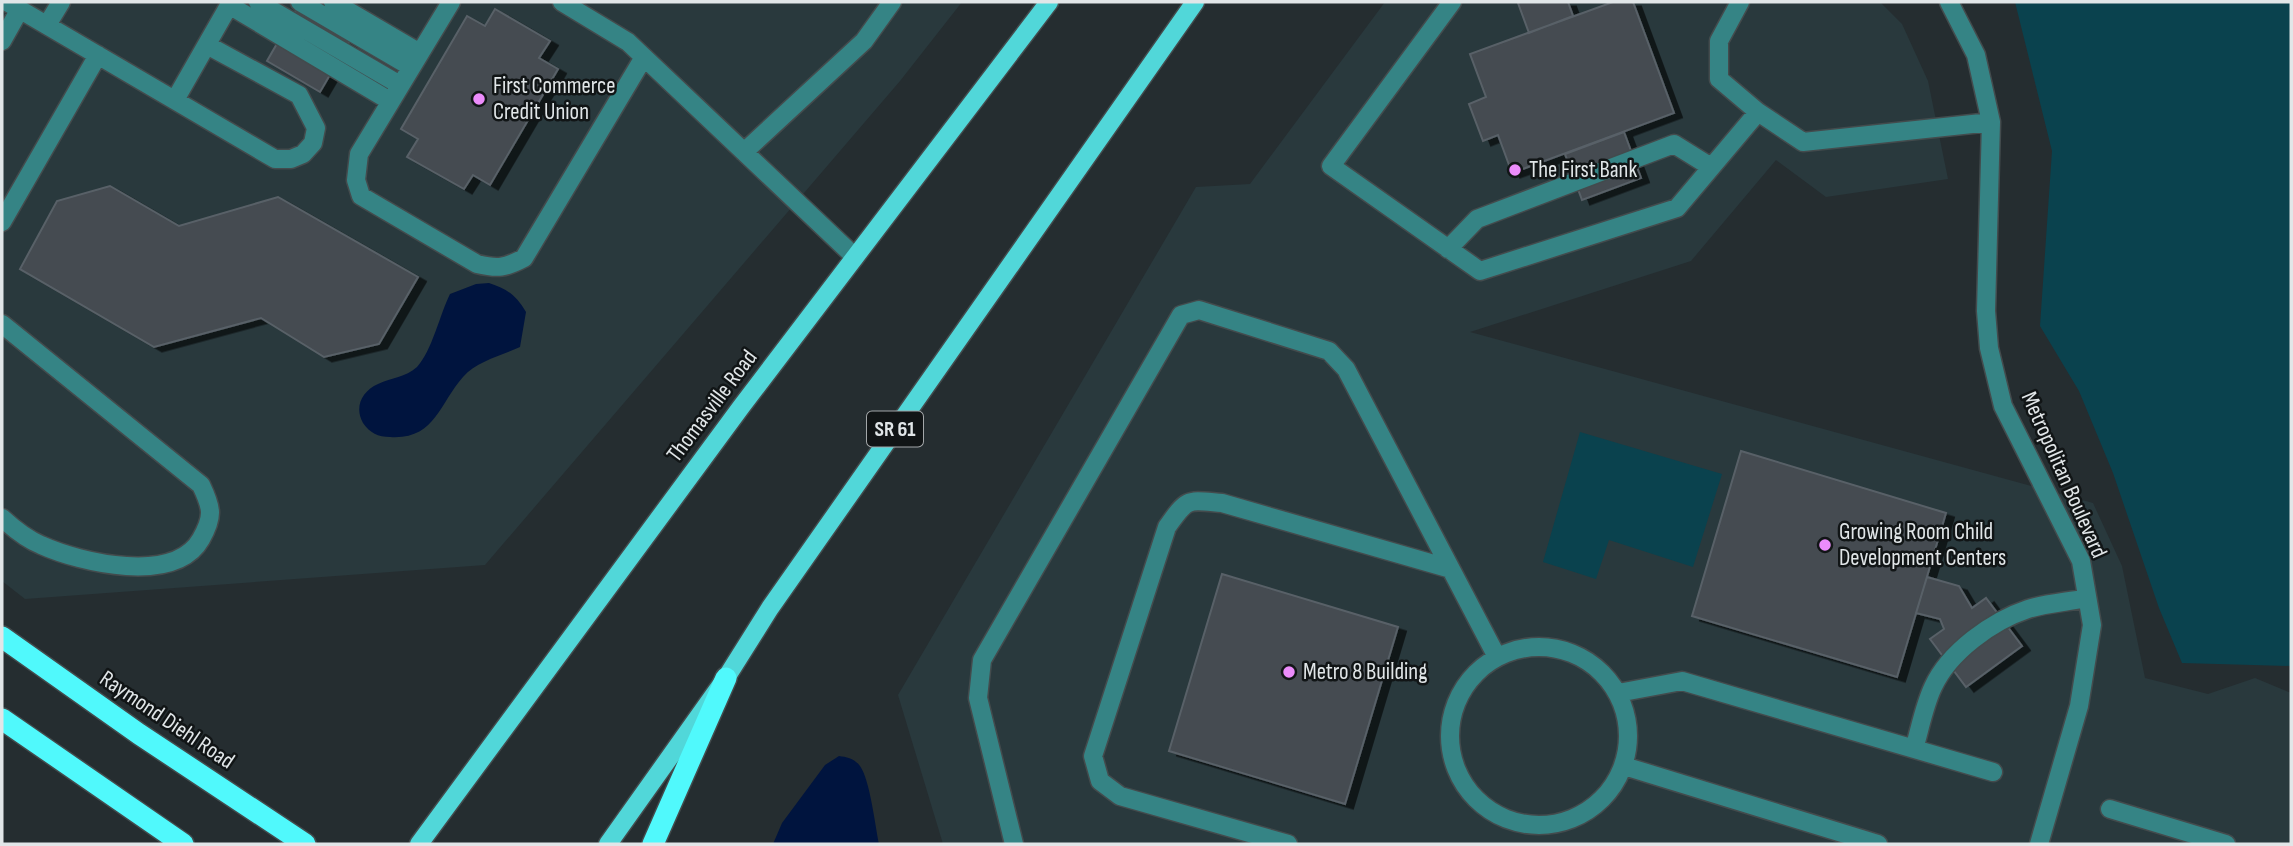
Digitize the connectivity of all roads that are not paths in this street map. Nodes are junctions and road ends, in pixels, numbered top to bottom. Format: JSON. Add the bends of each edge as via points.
{"nodes":[{"id":1,"x":61,"y":2,"type":"edge"},
{"id":2,"x":258,"y":2,"type":"edge"},
{"id":3,"x":300,"y":2,"type":"edge"},
{"id":4,"x":333,"y":2,"type":"edge"},
{"id":5,"x":451,"y":2,"type":"edge"},
{"id":6,"x":562,"y":2,"type":"edge"},
{"id":7,"x":891,"y":2,"type":"edge"},
{"id":8,"x":1049,"y":2,"type":"edge"},
{"id":9,"x":1195,"y":2,"type":"edge"},
{"id":10,"x":1452,"y":2,"type":"edge"},
{"id":11,"x":1740,"y":2,"type":"edge"},
{"id":12,"x":1950,"y":2,"type":"edge"},
{"id":13,"x":230,"y":4,"type":"edge"},
{"id":14,"x":14,"y":6,"type":"edge"},
{"id":15,"x":47,"y":25,"type":"junction"},
{"id":16,"x":2,"y":41,"type":"edge"},
{"id":17,"x":207,"y":45,"type":"junction"},
{"id":18,"x":98,"y":55,"type":"junction"},
{"id":19,"x":644,"y":57,"type":"junction"},
{"id":20,"x":416,"y":60,"type":"junction"},
{"id":21,"x":400,"y":85,"type":"junction"},
{"id":22,"x":175,"y":100,"type":"junction"},
{"id":23,"x":390,"y":101,"type":"junction"},
{"id":24,"x":1758,"y":112,"type":"junction"},
{"id":25,"x":1991,"y":122,"type":"junction"},
{"id":26,"x":744,"y":152,"type":"junction"},
{"id":27,"x":1712,"y":167,"type":"junction"},
{"id":28,"x":2,"y":222,"type":"edge"},
{"id":29,"x":1448,"y":249,"type":"junction"},
{"id":30,"x":855,"y":257,"type":"junction"},
{"id":31,"x":2,"y":324,"type":"edge"},
{"id":32,"x":2,"y":518,"type":"edge"},
{"id":33,"x":1451,"y":569,"type":"junction"},
{"id":34,"x":2087,"y":598,"type":"junction"},
{"id":35,"x":2,"y":637,"type":"edge"},
{"id":36,"x":1497,"y":657,"type":"junction"},
{"id":37,"x":726,"y":678,"type":"junction"},
{"id":38,"x":1618,"y":693,"type":"junction"},
{"id":39,"x":2,"y":719,"type":"edge"},
{"id":40,"x":1914,"y":750,"type":"junction"},
{"id":41,"x":1624,"y":766,"type":"junction"},
{"id":42,"x":1993,"y":772,"type":"dead end"},
{"id":43,"x":2110,"y":809,"type":"dead end"},
{"id":44,"x":183,"y":844,"type":"edge"},
{"id":45,"x":305,"y":844,"type":"edge"},
{"id":46,"x":419,"y":844,"type":"edge"},
{"id":47,"x":608,"y":844,"type":"edge"},
{"id":48,"x":653,"y":844,"type":"edge"},
{"id":49,"x":1014,"y":844,"type":"edge"},
{"id":50,"x":1288,"y":844,"type":"edge"},
{"id":51,"x":1878,"y":844,"type":"edge"},
{"id":52,"x":2039,"y":844,"type":"edge"},
{"id":53,"x":2226,"y":844,"type":"edge"}],
"edges":[{"from":1,"to":15,"type":"street"},
{"from":2,"to":21,"type":"street"},
{"from":3,"to":20,"type":"street"},
{"from":4,"to":20,"type":"street"},
{"from":5,"to":20,"type":"street"},
{"from":6,"to":19,"type":"street","via":[[628,42]]},
{"from":7,"to":26,"type":"street","via":[[863,41]]},
{"from":8,"to":30,"type":"main road","name":"Thomasville Road"},
{"from":9,"to":37,"type":"main road","number":"SR 61","via":[[770,608]]},
{"from":10,"to":29,"type":"street","via":[[1331,166]]},
{"from":11,"to":24,"type":"street","via":[[1719,41],[1719,79]]},
{"from":12,"to":25,"type":"street","name":"Metropolitan Boulevard","via":[[1976,55]]},
{"from":13,"to":17,"type":"street"},
{"from":13,"to":23,"type":"street"},
{"from":14,"to":15,"type":"street"},
{"from":14,"to":16,"type":"street"},
{"from":15,"to":18,"type":"street"},
{"from":17,"to":22,"type":"street"},
{"from":17,"to":22,"type":"street","via":[[299,95],[316,128],[313,143],[303,154],[275,159]]},
{"from":18,"to":22,"type":"street"},
{"from":18,"to":28,"type":"street"},
{"from":19,"to":23,"type":"street","via":[[524,258],[507,267],[477,264],[361,196],[356,180],[359,154]]},
{"from":19,"to":26,"type":"street"},
{"from":20,"to":21,"type":"street"},
{"from":21,"to":23,"type":"street"},
{"from":24,"to":25,"type":"street","via":[[1803,142]]},
{"from":24,"to":27,"type":"street"},
{"from":25,"to":34,"type":"street","name":"Metropolitan Boulevard","via":[[1989,348],[2003,406],[2081,561]]},
{"from":26,"to":30,"type":"street"},
{"from":27,"to":29,"type":"street","via":[[1674,144],[1477,219]]},
{"from":27,"to":29,"type":"street","via":[[1677,208],[1480,271]]},
{"from":30,"to":46,"type":"main road","name":"Thomasville Road"},
{"from":31,"to":32,"type":"street","via":[[201,485],[211,507],[208,525],[195,549],[169,564],[151,567],[57,552],[27,538]]},
{"from":33,"to":36,"type":"street"},
{"from":33,"to":49,"type":"street","via":[[1346,369],[1329,351],[1199,310],[1181,315],[982,660],[978,698]]},
{"from":33,"to":50,"type":"street","via":[[1222,503],[1192,500],[1167,527],[1093,756],[1100,781],[1121,796]]},
{"from":34,"to":40,"type":"street","via":[[2011,615],[1963,649],[1932,688]]},
{"from":34,"to":52,"type":"street","name":"Metropolitan Boulevard","via":[[2092,625],[2079,706]]},
{"from":35,"to":45,"type":"highway","name":"Raymond Diehl Road"},
{"from":36,"to":38,"type":"street","via":[[1514,650],[1551,647],[1595,666]]},
{"from":36,"to":41,"type":"street","via":[[1462,690],[1449,731],[1454,765],[1479,802],[1513,822],[1560,823],[1599,802]]},
{"from":37,"to":47,"type":"main road","number":"SR 61"},
{"from":37,"to":48,"type":"highway"},
{"from":38,"to":40,"type":"street","via":[[1682,681]]},
{"from":38,"to":41,"type":"street","via":[[1629,725]]},
{"from":39,"to":44,"type":"highway"},
{"from":40,"to":42,"type":"street"},
{"from":41,"to":51,"type":"street"},
{"from":43,"to":53,"type":"street"}]}
